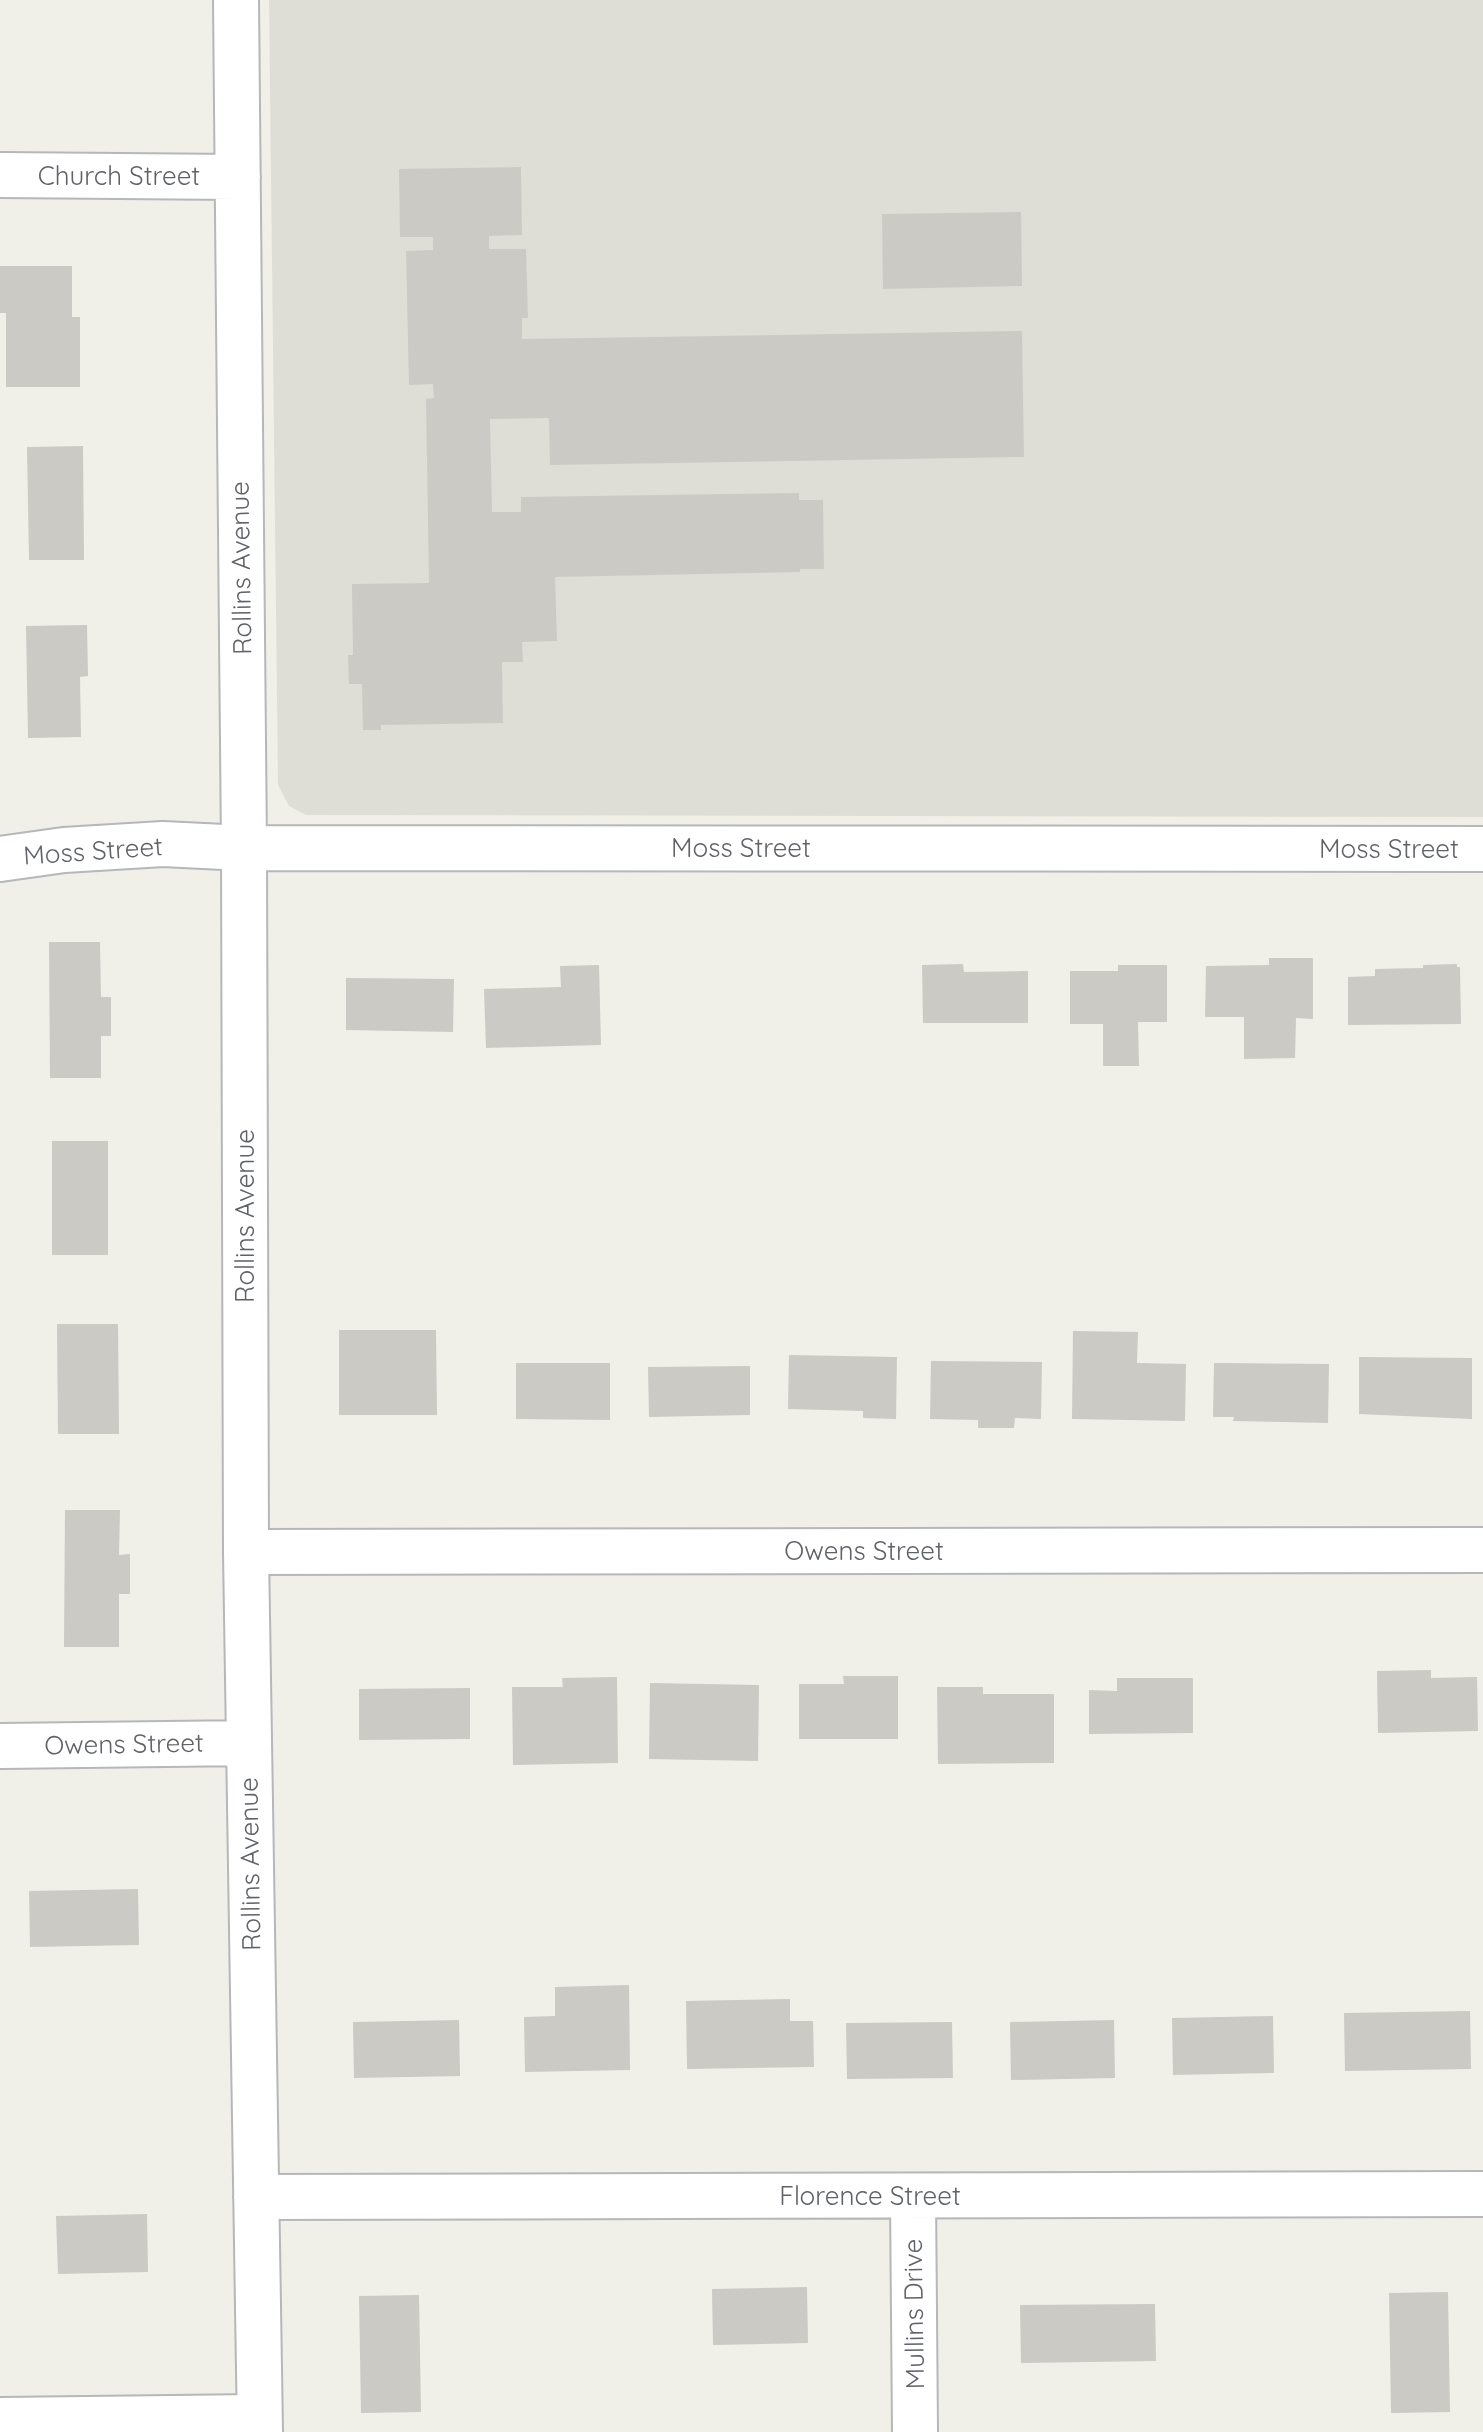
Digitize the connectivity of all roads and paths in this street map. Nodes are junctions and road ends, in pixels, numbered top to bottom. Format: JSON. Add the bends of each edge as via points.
{"nodes":[{"id":1,"x":236,"y":0,"type":"edge"},
{"id":2,"x":0,"y":175,"type":"edge"},
{"id":3,"x":238,"y":177,"type":"junction"},
{"id":4,"x":244,"y":848,"type":"junction"},
{"id":5,"x":1483,"y":849,"type":"edge"},
{"id":6,"x":0,"y":859,"type":"edge"},
{"id":7,"x":1483,"y":1550,"type":"edge"},
{"id":8,"x":246,"y":1552,"type":"junction"},
{"id":9,"x":249,"y":1743,"type":"junction"},
{"id":10,"x":0,"y":1746,"type":"edge"},
{"id":11,"x":1483,"y":2194,"type":"edge"},
{"id":12,"x":913,"y":2196,"type":"junction"},
{"id":13,"x":256,"y":2197,"type":"junction"},
{"id":14,"x":0,"y":2420,"type":"edge"},
{"id":15,"x":260,"y":2424,"type":"edge"},
{"id":16,"x":915,"y":2432,"type":"edge"}],
"edges":[{"from":1,"to":3,"type":"street","name":"Rollins Avenue"},
{"from":2,"to":3,"type":"street","name":"Church Street"},
{"from":3,"to":4,"type":"street","name":"Rollins Avenue"},
{"from":4,"to":5,"type":"street","name":"Moss Street"},
{"from":4,"to":6,"type":"street","name":"Moss Street","via":[[163,844]]},
{"from":4,"to":8,"type":"street","name":"Rollins Avenue"},
{"from":7,"to":8,"type":"street","name":"Owens Street"},
{"from":8,"to":9,"type":"street","name":"Rollins Avenue"},
{"from":9,"to":10,"type":"street","name":"Owens Street"},
{"from":9,"to":13,"type":"street","name":"Rollins Avenue"},
{"from":11,"to":12,"type":"street","name":"Florence Street"},
{"from":12,"to":13,"type":"street","name":"Florence Street"},
{"from":12,"to":16,"type":"street","name":"Mullins Drive"},
{"from":13,"to":15,"type":"street","name":"Rollins Avenue"},
{"from":14,"to":15,"type":"street"}]}
